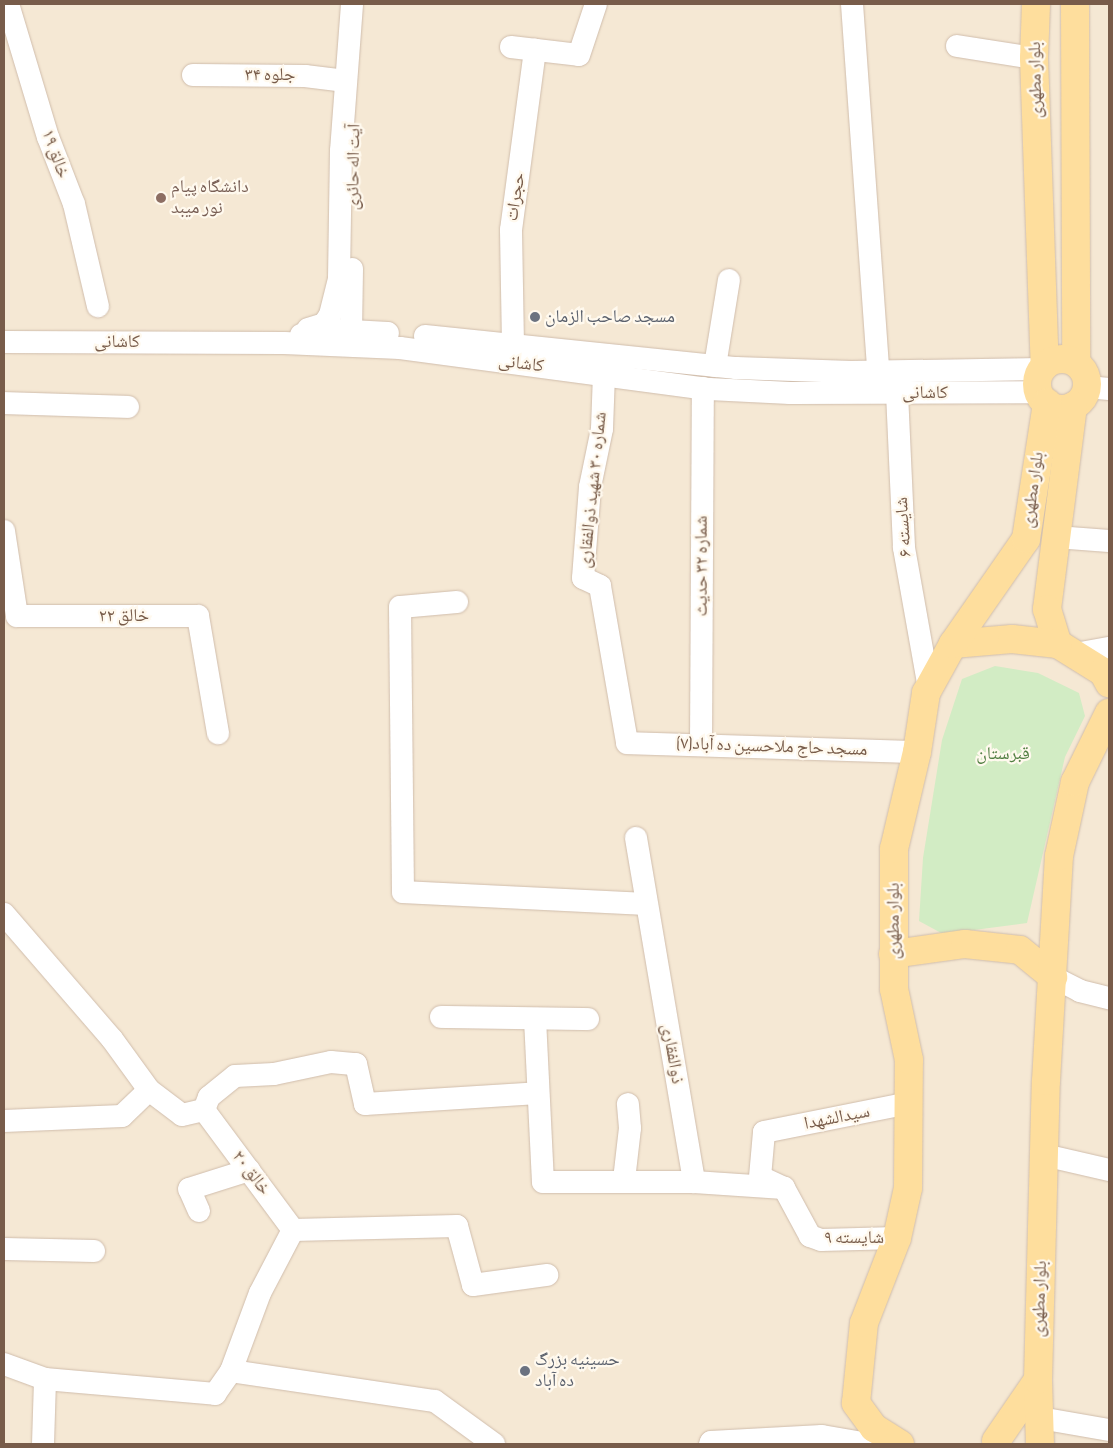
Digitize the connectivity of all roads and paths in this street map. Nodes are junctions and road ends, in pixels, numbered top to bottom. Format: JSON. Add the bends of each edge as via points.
{"nodes":[{"id":1,"x":8,"y":4,"type":"edge"},
{"id":2,"x":352,"y":4,"type":"edge"},
{"id":3,"x":362,"y":4,"type":"edge"},
{"id":4,"x":596,"y":4,"type":"edge"},
{"id":5,"x":852,"y":4,"type":"edge"},
{"id":6,"x":1036,"y":4,"type":"edge"},
{"id":7,"x":1075,"y":4,"type":"edge"},
{"id":8,"x":957,"y":46,"type":"dead end"},
{"id":9,"x":511,"y":47,"type":"dead end"},
{"id":10,"x":535,"y":50,"type":"junction"},
{"id":11,"x":1034,"y":58,"type":"junction"},
{"id":12,"x":194,"y":75,"type":"dead end"},
{"id":13,"x":346,"y":81,"type":"junction"},
{"id":14,"x":729,"y":280,"type":"dead end"},
{"id":15,"x":98,"y":306,"type":"dead end"},
{"id":16,"x":4,"y":327,"type":"edge"},
{"id":17,"x":314,"y":329,"type":"junction"},
{"id":18,"x":350,"y":330,"type":"junction"},
{"id":19,"x":4,"y":342,"type":"edge"},
{"id":20,"x":284,"y":343,"type":"junction"},
{"id":21,"x":513,"y":345,"type":"junction"},
{"id":22,"x":400,"y":348,"type":"junction"},
{"id":23,"x":1076,"y":363,"type":"junction"},
{"id":24,"x":715,"y":366,"type":"junction"},
{"id":25,"x":878,"y":371,"type":"junction"},
{"id":26,"x":604,"y":374,"type":"junction"},
{"id":27,"x":1043,"y":382,"type":"junction"},
{"id":28,"x":703,"y":388,"type":"junction"},
{"id":29,"x":898,"y":393,"type":"junction"},
{"id":30,"x":1090,"y":394,"type":"edge"},
{"id":31,"x":4,"y":403,"type":"edge"},
{"id":32,"x":128,"y":407,"type":"dead end"},
{"id":33,"x":4,"y":531,"type":"edge"},
{"id":34,"x":1056,"y":537,"type":"junction"},
{"id":35,"x":1109,"y":541,"type":"edge"},
{"id":36,"x":8,"y":590,"type":"edge"},
{"id":37,"x":457,"y":602,"type":"dead end"},
{"id":38,"x":954,"y":644,"type":"junction"},
{"id":39,"x":1109,"y":648,"type":"edge"},
{"id":40,"x":1066,"y":649,"type":"junction"},
{"id":41,"x":1109,"y":683,"type":"edge"},
{"id":42,"x":929,"y":688,"type":"junction"},
{"id":43,"x":1109,"y":717,"type":"edge"},
{"id":44,"x":218,"y":733,"type":"dead end"},
{"id":45,"x":627,"y":742,"type":"joint"},
{"id":46,"x":700,"y":745,"type":"junction"},
{"id":47,"x":917,"y":752,"type":"junction"},
{"id":48,"x":636,"y":838,"type":"dead end"},
{"id":49,"x":646,"y":904,"type":"junction"},
{"id":50,"x":4,"y":914,"type":"edge"},
{"id":51,"x":894,"y":954,"type":"junction"},
{"id":52,"x":1053,"y":977,"type":"junction"},
{"id":53,"x":1109,"y":998,"type":"edge"},
{"id":54,"x":441,"y":1017,"type":"dead end"},
{"id":55,"x":534,"y":1019,"type":"junction"},
{"id":56,"x":588,"y":1019,"type":"dead end"},
{"id":57,"x":148,"y":1090,"type":"junction"},
{"id":58,"x":538,"y":1094,"type":"junction"},
{"id":59,"x":909,"y":1103,"type":"junction"},
{"id":60,"x":628,"y":1104,"type":"dead end"},
{"id":61,"x":204,"y":1110,"type":"junction"},
{"id":62,"x":4,"y":1121,"type":"edge"},
{"id":63,"x":1044,"y":1155,"type":"junction"},
{"id":64,"x":248,"y":1170,"type":"junction"},
{"id":65,"x":1109,"y":1170,"type":"edge"},
{"id":66,"x":624,"y":1180,"type":"junction"},
{"id":67,"x":694,"y":1182,"type":"junction"},
{"id":68,"x":784,"y":1188,"type":"junction"},
{"id":69,"x":199,"y":1212,"type":"dead end"},
{"id":70,"x":293,"y":1230,"type":"junction"},
{"id":71,"x":897,"y":1238,"type":"junction"},
{"id":72,"x":4,"y":1248,"type":"edge"},
{"id":73,"x":94,"y":1250,"type":"dead end"},
{"id":74,"x":546,"y":1274,"type":"dead end"},
{"id":75,"x":4,"y":1364,"type":"edge"},
{"id":76,"x":232,"y":1371,"type":"junction"},
{"id":77,"x":45,"y":1379,"type":"junction"},
{"id":78,"x":1038,"y":1380,"type":"junction"},
{"id":79,"x":1040,"y":1418,"type":"junction"},
{"id":80,"x":1109,"y":1430,"type":"edge"},
{"id":81,"x":994,"y":1443,"type":"edge"},
{"id":82,"x":43,"y":1444,"type":"edge"},
{"id":83,"x":494,"y":1444,"type":"edge"},
{"id":84,"x":710,"y":1444,"type":"edge"},
{"id":85,"x":868,"y":1444,"type":"edge"},
{"id":86,"x":900,"y":1444,"type":"edge"},
{"id":87,"x":1033,"y":1444,"type":"edge"},
{"id":88,"x":1040,"y":1444,"type":"edge"}],
"edges":[{"from":1,"to":15,"type":"street","name":"خالق ۱۹","via":[[48,137],[74,204]]},
{"from":2,"to":13,"type":"street","name":"آیت اله حائری"},
{"from":3,"to":18,"type":"street","name":"آیت اله حائری","via":[[353,147]]},
{"from":4,"to":10,"type":"street","via":[[579,54]]},
{"from":5,"to":25,"type":"street"},
{"from":6,"to":11,"type":"main road","name":"بلوار مطهری"},
{"from":7,"to":23,"type":"main road","name":"بلوار مطهری"},
{"from":8,"to":11,"type":"street"},
{"from":9,"to":10,"type":"street"},
{"from":10,"to":21,"type":"street","name":"حجرات","via":[[511,230]]},
{"from":11,"to":27,"type":"main road","name":"بلوار مطهری"},
{"from":12,"to":13,"type":"street","name":"جلوه ۳۴","via":[[305,76]]},
{"from":13,"to":17,"type":"street","name":"آیت اله حائری","via":[[339,278],[330,315],[324,324]]},
{"from":14,"to":24,"type":"street"},
{"from":16,"to":17,"type":"street","name":"کاشانی"},
{"from":17,"to":18,"type":"street","name":"کاشانی"},
{"from":17,"to":20,"type":"street"},
{"from":18,"to":21,"type":"street","name":"کاشانی"},
{"from":18,"to":22,"type":"street"},
{"from":19,"to":20,"type":"street","name":"کاشانی"},
{"from":20,"to":22,"type":"street","name":"کاشانی"},
{"from":21,"to":24,"type":"street","name":"کاشانی"},
{"from":22,"to":26,"type":"street","name":"کاشانی"},
{"from":23,"to":27,"type":"main road","via":[[1062,359]]},
{"from":23,"to":30,"type":"main road","via":[[1085,374]]},
{"from":24,"to":25,"type":"street","name":"کاشانی"},
{"from":25,"to":27,"type":"street","name":"کاشانی"},
{"from":25,"to":29,"type":"street"},
{"from":26,"to":28,"type":"street","name":"کاشانی"},
{"from":26,"to":45,"type":"street","name":"شماره ۳۰ شهید ذوالفقاری","via":[[602,429],[590,487],[583,578],[600,586]]},
{"from":27,"to":29,"type":"street","name":"کاشانی"},
{"from":27,"to":30,"type":"main road","via":[[1060,409]]},
{"from":27,"to":38,"type":"main road","name":"بلوار مطهری","via":[[1026,539]]},
{"from":28,"to":29,"type":"street","name":"کاشانی","via":[[790,393]]},
{"from":28,"to":46,"type":"street","name":"شماره ۳۲ حدیث"},
{"from":29,"to":42,"type":"street","name":"شایسته ۶","via":[[904,548]]},
{"from":30,"to":34,"type":"main road","name":"بلوار مطهری"},
{"from":31,"to":32,"type":"street"},
{"from":33,"to":36,"type":"street","name":"خالق ۲۲"},
{"from":34,"to":35,"type":"street"},
{"from":34,"to":40,"type":"main road","name":"بلوار مطهری","via":[[1047,609]]},
{"from":36,"to":44,"type":"street","name":"خالق ۲۲","via":[[17,616],[198,616]]},
{"from":37,"to":49,"type":"street","via":[[400,607],[403,892]]},
{"from":38,"to":40,"type":"main road","via":[[1012,639]]},
{"from":38,"to":42,"type":"main road","name":"بلوار مطهری"},
{"from":39,"to":40,"type":"street"},
{"from":40,"to":41,"type":"main road","via":[[1103,672]]},
{"from":42,"to":47,"type":"main road","name":"بلوار مطهری"},
{"from":43,"to":52,"type":"main road","name":"بلوار مطهری","via":[[1075,782],[1060,856]]},
{"from":45,"to":46,"type":"street","name":"مسجد حاج ملاحسین ده آباد(۷)"},
{"from":46,"to":47,"type":"street","name":"مسجد حاج ملاحسین ده آباد(۷)"},
{"from":47,"to":51,"type":"main road","name":"بلوار مطهری","via":[[894,849]]},
{"from":48,"to":49,"type":"street","name":"ذوالفقاری"},
{"from":49,"to":67,"type":"street","name":"ذوالفقاری"},
{"from":50,"to":57,"type":"street","via":[[112,1039]]},
{"from":51,"to":52,"type":"main road","via":[[965,944],[1020,950]]},
{"from":51,"to":59,"type":"main road","name":"بلوار مطهری","via":[[894,988],[909,1060]]},
{"from":52,"to":53,"type":"street","via":[[1080,991]]},
{"from":52,"to":63,"type":"main road","name":"بلوار مطهری"},
{"from":54,"to":55,"type":"street"},
{"from":55,"to":56,"type":"street"},
{"from":55,"to":58,"type":"street"},
{"from":57,"to":61,"type":"street","via":[[182,1114]]},
{"from":57,"to":62,"type":"street","via":[[122,1116]]},
{"from":58,"to":61,"type":"street","via":[[364,1104],[356,1064],[331,1062],[274,1074],[235,1076],[209,1097]]},
{"from":58,"to":66,"type":"street","via":[[543,1182]]},
{"from":59,"to":68,"type":"street","name":"سیدالشهدا","via":[[764,1132],[760,1176]]},
{"from":59,"to":71,"type":"main road","name":"بلوار مطهری","via":[[908,1188]]},
{"from":60,"to":66,"type":"street","via":[[630,1128]]},
{"from":61,"to":64,"type":"street","name":"خالق ۲۰"},
{"from":63,"to":65,"type":"street"},
{"from":63,"to":78,"type":"main road","name":"بلوار مطهری"},
{"from":64,"to":69,"type":"street","via":[[189,1189]]},
{"from":64,"to":70,"type":"street","name":"خالق ۲۰"},
{"from":66,"to":67,"type":"street"},
{"from":67,"to":68,"type":"street"},
{"from":68,"to":71,"type":"street","name":"شایسته ۹","via":[[810,1236],[821,1240]]},
{"from":70,"to":74,"type":"street","via":[[457,1226],[473,1286]]},
{"from":70,"to":76,"type":"street","via":[[260,1294]]},
{"from":71,"to":86,"type":"main road","name":"بلوار مطهری","via":[[864,1323],[856,1403],[874,1428]]},
{"from":72,"to":73,"type":"street"},
{"from":75,"to":77,"type":"street"},
{"from":76,"to":77,"type":"street","via":[[215,1394]]},
{"from":76,"to":83,"type":"street","via":[[436,1400]]},
{"from":77,"to":82,"type":"street"},
{"from":78,"to":79,"type":"main road","name":"بلوار مطهری"},
{"from":78,"to":81,"type":"main road"},
{"from":79,"to":80,"type":"street"},
{"from":79,"to":88,"type":"main road","name":"بلوار مطهری"},
{"from":81,"to":87,"type":"main road","via":[[1012,1437]]},
{"from":84,"to":85,"type":"street","via":[[822,1436]]}]}
